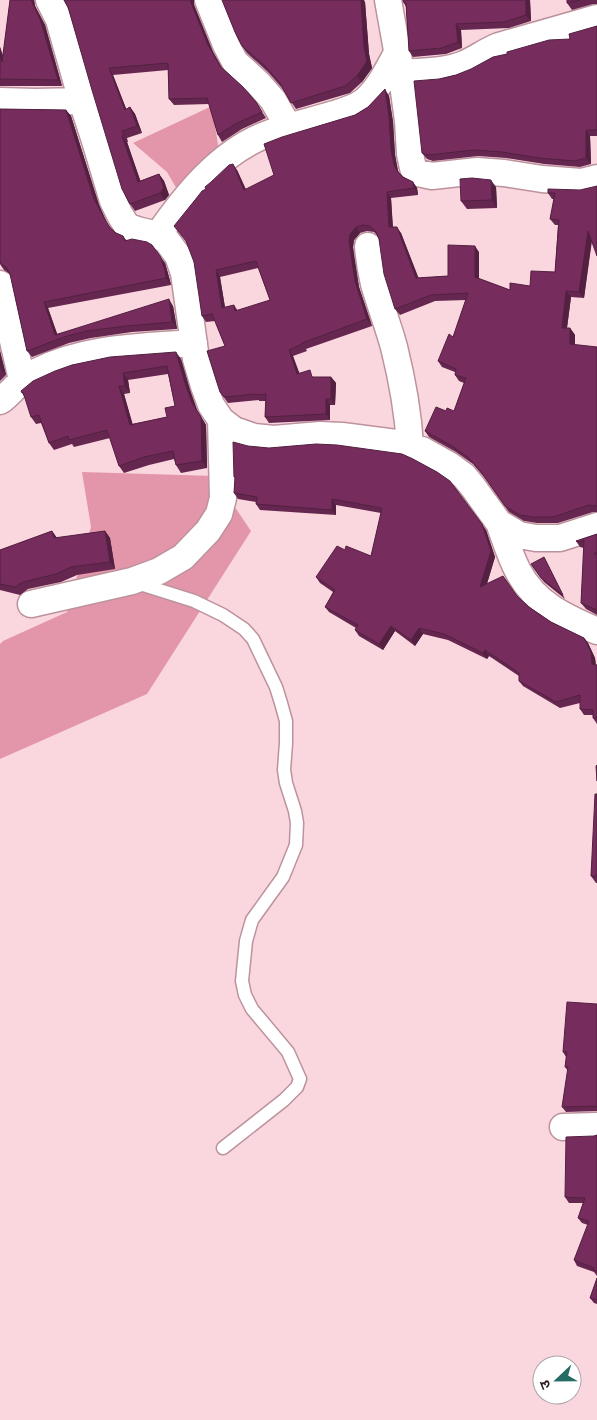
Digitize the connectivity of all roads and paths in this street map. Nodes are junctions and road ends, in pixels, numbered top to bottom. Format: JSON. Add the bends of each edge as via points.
{"nodes":[{"id":1,"x":49,"y":0,"type":"edge"},
{"id":2,"x":208,"y":0,"type":"edge"},
{"id":3,"x":388,"y":0,"type":"edge"},
{"id":4,"x":597,"y":18,"type":"edge"},
{"id":5,"x":400,"y":63,"type":"junction"},
{"id":6,"x":0,"y":101,"type":"edge"},
{"id":7,"x":82,"y":101,"type":"junction"},
{"id":8,"x":289,"y":128,"type":"junction"},
{"id":9,"x":597,"y":178,"type":"edge"},
{"id":10,"x":158,"y":235,"type":"junction"},
{"id":11,"x":368,"y":246,"type":"dead end"},
{"id":12,"x":0,"y":284,"type":"edge"},
{"id":13,"x":194,"y":343,"type":"junction"},
{"id":14,"x":22,"y":380,"type":"junction"},
{"id":15,"x":0,"y":401,"type":"edge"},
{"id":16,"x":221,"y":420,"type":"junction"},
{"id":17,"x":410,"y":446,"type":"junction"},
{"id":18,"x":499,"y":523,"type":"junction"},
{"id":19,"x":597,"y":526,"type":"edge"},
{"id":20,"x":132,"y":581,"type":"junction"},
{"id":21,"x":31,"y":604,"type":"dead end"},
{"id":22,"x":597,"y":632,"type":"edge"},
{"id":23,"x":597,"y":1126,"type":"edge"},
{"id":24,"x":563,"y":1127,"type":"dead end"},
{"id":25,"x":223,"y":1148,"type":"dead end"}],
"edges":[{"from":1,"to":7,"type":"street","via":[[59,20]]},
{"from":2,"to":8,"type":"street","via":[[235,62],[273,100]]},
{"from":3,"to":5,"type":"street"},
{"from":4,"to":5,"type":"street","via":[[499,46],[448,68]]},
{"from":5,"to":8,"type":"street","via":[[362,103]]},
{"from":5,"to":9,"type":"street","via":[[410,154],[413,168],[418,173],[432,176],[477,171],[581,182]]},
{"from":6,"to":7,"type":"street"},
{"from":7,"to":10,"type":"street","via":[[120,215],[127,226]]},
{"from":8,"to":10,"type":"street","via":[[264,135],[228,156],[188,194]]},
{"from":10,"to":13,"type":"street","via":[[178,256],[184,273]]},
{"from":11,"to":17,"type":"street","via":[[374,284],[401,376]]},
{"from":12,"to":14,"type":"street"},
{"from":13,"to":14,"type":"street","via":[[110,350],[56,363]]},
{"from":13,"to":16,"type":"street","via":[[204,386]]},
{"from":14,"to":15,"type":"street"},
{"from":16,"to":17,"type":"street","via":[[234,430],[264,438],[320,434]]},
{"from":16,"to":20,"type":"street","via":[[223,498],[219,514],[183,557]]},
{"from":17,"to":18,"type":"street","via":[[434,456],[464,476]]},
{"from":18,"to":19,"type":"street","via":[[519,535],[536,538],[560,538]]},
{"from":18,"to":22,"type":"street","via":[[517,570],[534,594],[563,616]]},
{"from":20,"to":21,"type":"street"},
{"from":20,"to":25,"type":"lane","via":[[194,601],[244,629],[253,639],[276,688],[286,721],[284,770],[297,823],[296,845],[283,877],[252,920],[242,981],[252,1009],[288,1052],[300,1078],[297,1087],[284,1100]]},
{"from":23,"to":24,"type":"street"}]}
